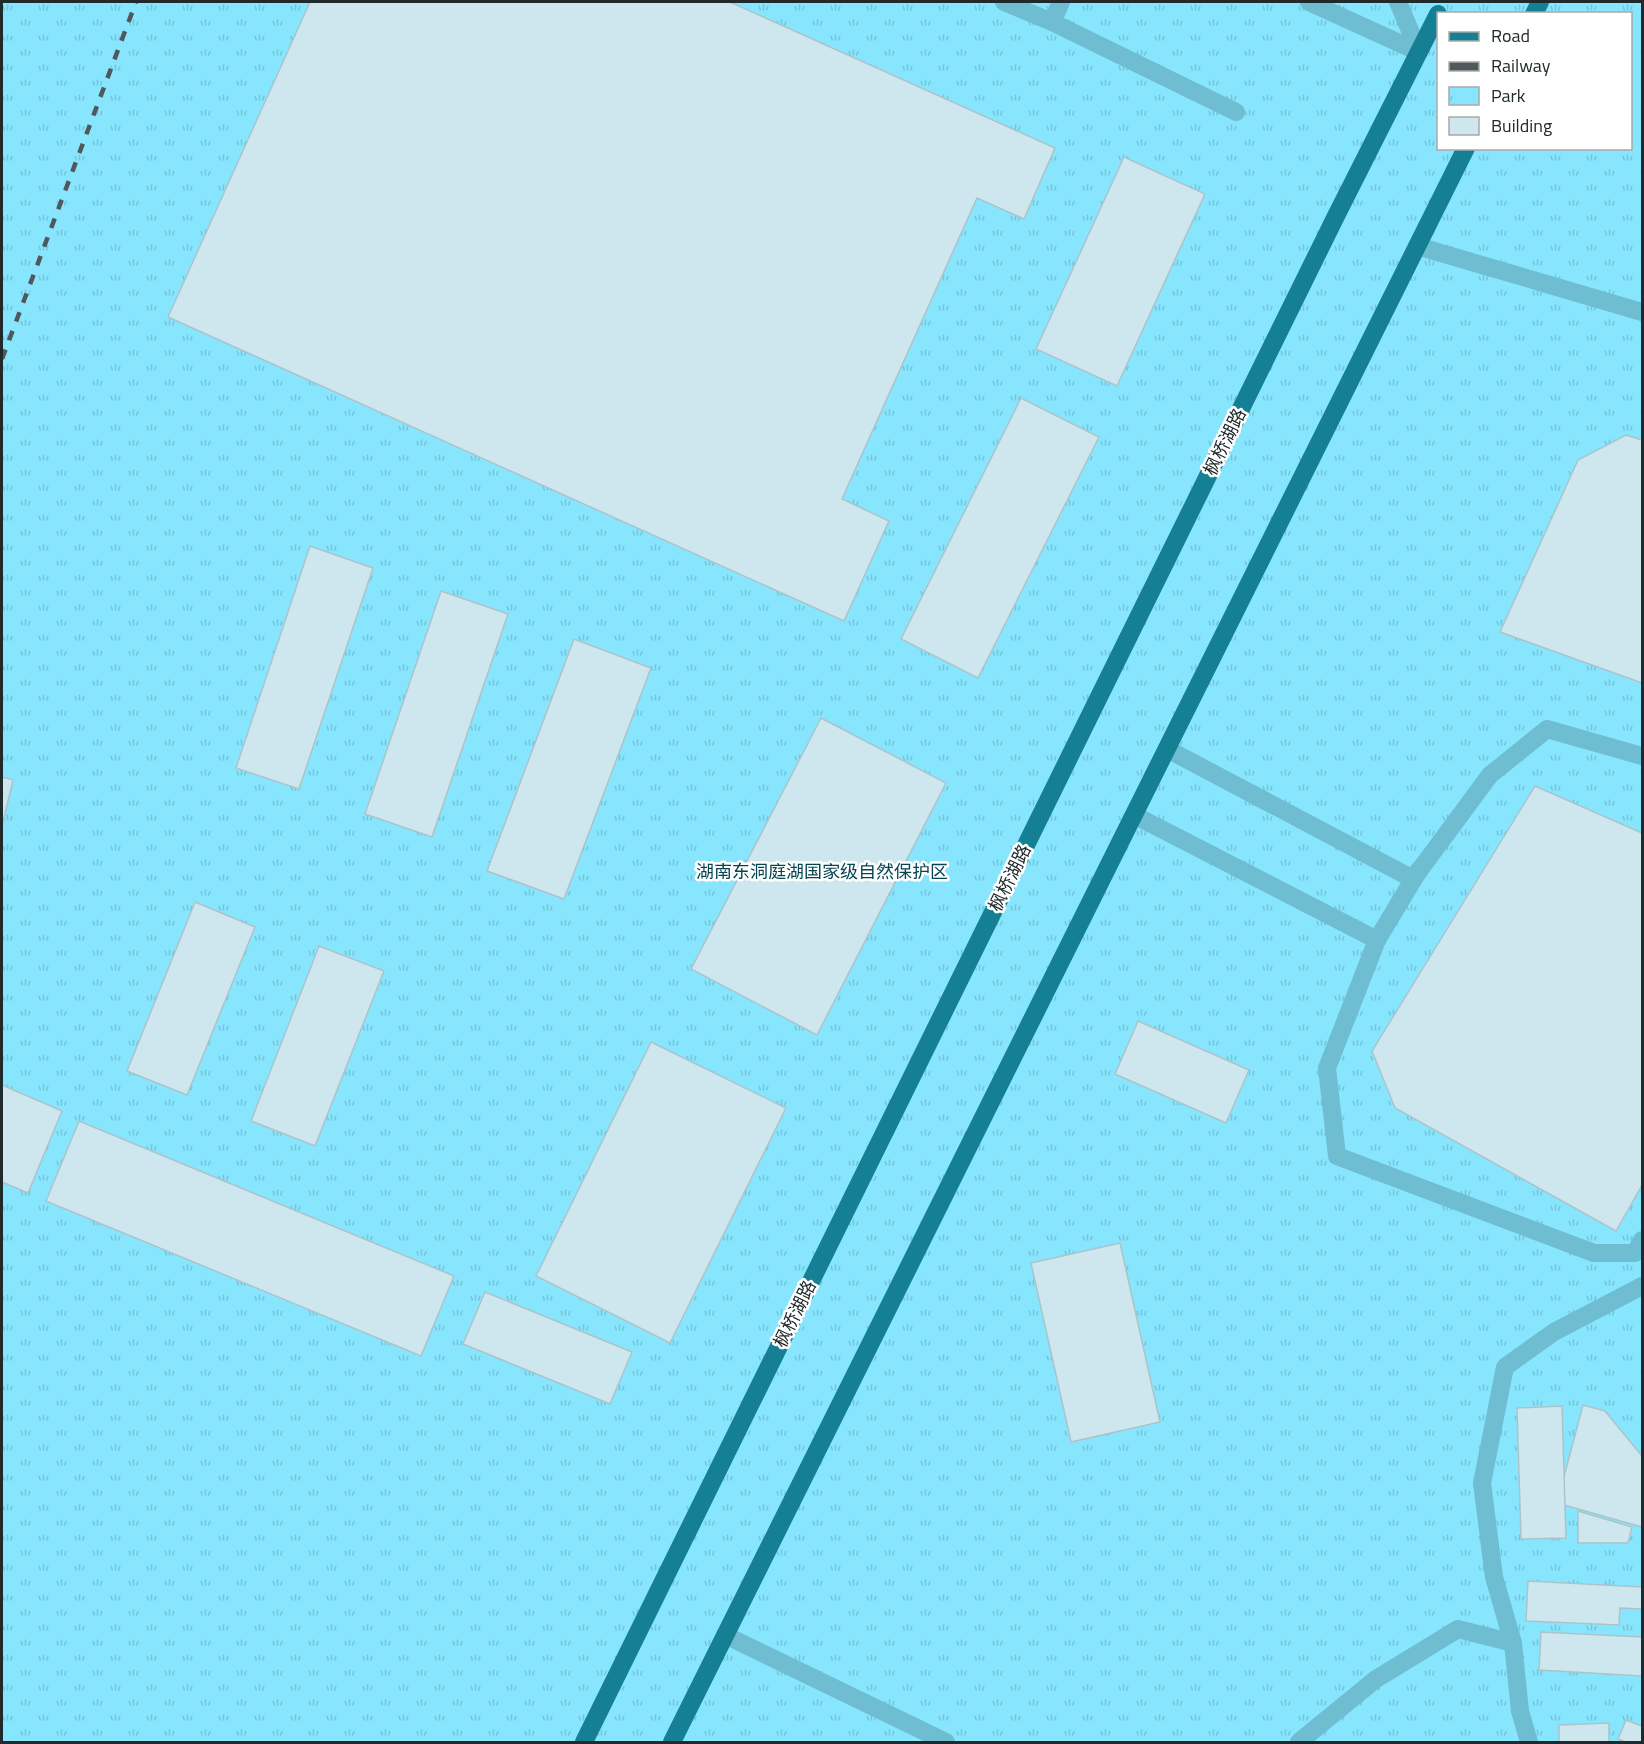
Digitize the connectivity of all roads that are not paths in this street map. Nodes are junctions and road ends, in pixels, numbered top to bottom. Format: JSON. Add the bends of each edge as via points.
{"nodes":[{"id":1,"x":1004,"y":2,"type":"edge"},
{"id":2,"x":1061,"y":2,"type":"edge"},
{"id":3,"x":1309,"y":2,"type":"edge"},
{"id":4,"x":1398,"y":2,"type":"edge"},
{"id":5,"x":1437,"y":18,"type":"edge"},
{"id":6,"x":1052,"y":22,"type":"junction"},
{"id":7,"x":1419,"y":52,"type":"junction"},
{"id":8,"x":1236,"y":112,"type":"dead end"},
{"id":9,"x":1465,"y":150,"type":"edge"},
{"id":10,"x":1417,"y":246,"type":"junction"},
{"id":11,"x":1642,"y":312,"type":"edge"},
{"id":12,"x":1167,"y":749,"type":"junction"},
{"id":13,"x":1642,"y":756,"type":"edge"},
{"id":14,"x":1134,"y":815,"type":"junction"},
{"id":15,"x":1420,"y":868,"type":"junction"},
{"id":16,"x":1377,"y":940,"type":"junction"},
{"id":17,"x":1642,"y":1240,"type":"edge"},
{"id":18,"x":1642,"y":1286,"type":"edge"},
{"id":19,"x":725,"y":1635,"type":"junction"},
{"id":20,"x":1513,"y":1643,"type":"junction"},
{"id":21,"x":584,"y":1743,"type":"edge"},
{"id":22,"x":672,"y":1743,"type":"edge"},
{"id":23,"x":946,"y":1743,"type":"edge"},
{"id":24,"x":1299,"y":1743,"type":"edge"},
{"id":25,"x":1529,"y":1743,"type":"edge"}],
"edges":[{"from":1,"to":6,"type":"street"},
{"from":2,"to":6,"type":"street"},
{"from":3,"to":7,"type":"street"},
{"from":4,"to":7,"type":"street"},
{"from":5,"to":7,"type":"main road","name":"枫桥湖路"},
{"from":6,"to":8,"type":"street"},
{"from":7,"to":21,"type":"main road","name":"枫桥湖路"},
{"from":9,"to":10,"type":"main road"},
{"from":10,"to":11,"type":"street"},
{"from":10,"to":12,"type":"main road"},
{"from":12,"to":14,"type":"main road"},
{"from":12,"to":15,"type":"street","via":[[1413,879]]},
{"from":13,"to":15,"type":"street","via":[[1547,729],[1490,775]]},
{"from":14,"to":16,"type":"street"},
{"from":14,"to":19,"type":"main road"},
{"from":15,"to":16,"type":"street"},
{"from":16,"to":17,"type":"street","via":[[1327,1068],[1337,1156],[1594,1253],[1635,1253]]},
{"from":18,"to":20,"type":"street","via":[[1554,1332],[1505,1367],[1482,1483],[1494,1577]]},
{"from":19,"to":22,"type":"main road"},
{"from":19,"to":23,"type":"street"},
{"from":20,"to":24,"type":"street","via":[[1458,1629],[1376,1679]]},
{"from":20,"to":25,"type":"street","via":[[1520,1711]]}]}
